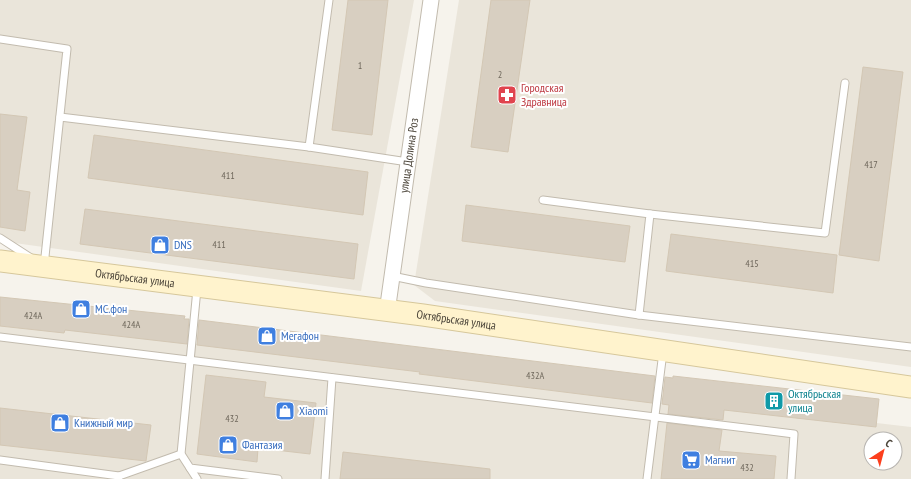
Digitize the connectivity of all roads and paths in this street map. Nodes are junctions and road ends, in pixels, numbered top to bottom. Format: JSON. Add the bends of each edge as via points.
{"nodes":[{"id":1,"x":329,"y":0,"type":"edge"},
{"id":2,"x":431,"y":0,"type":"edge"},
{"id":3,"x":0,"y":39,"type":"edge"},
{"id":4,"x":846,"y":83,"type":"dead end"},
{"id":5,"x":60,"y":117,"type":"junction"},
{"id":6,"x":309,"y":147,"type":"junction"},
{"id":7,"x":408,"y":162,"type":"junction"},
{"id":8,"x":542,"y":200,"type":"dead end"},
{"id":9,"x":650,"y":214,"type":"junction"},
{"id":10,"x":0,"y":238,"type":"edge"},
{"id":11,"x":0,"y":261,"type":"edge"},
{"id":12,"x":44,"y":267,"type":"junction"},
{"id":13,"x":392,"y":276,"type":"junction"},
{"id":14,"x":197,"y":287,"type":"junction"},
{"id":15,"x":387,"y":312,"type":"junction"},
{"id":16,"x":639,"y":315,"type":"junction"},
{"id":17,"x":0,"y":338,"type":"edge"},
{"id":18,"x":911,"y":347,"type":"edge"},
{"id":19,"x":663,"y":351,"type":"junction"},
{"id":20,"x":190,"y":360,"type":"junction"},
{"id":21,"x":332,"y":378,"type":"junction"},
{"id":22,"x":911,"y":387,"type":"edge"},
{"id":23,"x":655,"y":417,"type":"junction"},
{"id":24,"x":180,"y":454,"type":"junction"},
{"id":25,"x":0,"y":460,"type":"edge"},
{"id":26,"x":190,"y":468,"type":"junction"},
{"id":27,"x":118,"y":478,"type":"edge"},
{"id":28,"x":197,"y":479,"type":"edge"},
{"id":29,"x":278,"y":479,"type":"edge"},
{"id":30,"x":325,"y":479,"type":"edge"},
{"id":31,"x":647,"y":479,"type":"edge"},
{"id":32,"x":791,"y":479,"type":"edge"}],
"edges":[{"from":1,"to":6,"type":"lane"},
{"from":2,"to":7,"type":"street","name":"улица Долина Роз"},
{"from":3,"to":5,"type":"lane","via":[[67,48]]},
{"from":4,"to":9,"type":"lane","via":[[825,233]]},
{"from":5,"to":6,"type":"lane"},
{"from":5,"to":12,"type":"lane"},
{"from":6,"to":7,"type":"lane"},
{"from":7,"to":13,"type":"street","name":"улица Долина Роз"},
{"from":8,"to":9,"type":"lane"},
{"from":9,"to":16,"type":"lane"},
{"from":10,"to":12,"type":"lane"},
{"from":11,"to":12,"type":"main road","name":"Октябрьская улица"},
{"from":12,"to":14,"type":"main road","name":"Октябрьская улица"},
{"from":13,"to":15,"type":"street","name":"улица Долина Роз"},
{"from":13,"to":16,"type":"lane"},
{"from":14,"to":15,"type":"main road","name":"Октябрьская улица"},
{"from":14,"to":20,"type":"lane"},
{"from":15,"to":19,"type":"main road","name":"Октябрьская улица","via":[[423,315]]},
{"from":16,"to":18,"type":"lane"},
{"from":17,"to":20,"type":"lane"},
{"from":19,"to":22,"type":"main road","name":"Октябрьская улица"},
{"from":19,"to":23,"type":"lane"},
{"from":20,"to":21,"type":"lane"},
{"from":20,"to":24,"type":"lane"},
{"from":21,"to":23,"type":"lane"},
{"from":21,"to":30,"type":"lane"},
{"from":23,"to":31,"type":"lane"},
{"from":23,"to":32,"type":"lane","via":[[794,434]]},
{"from":24,"to":26,"type":"lane"},
{"from":24,"to":27,"type":"lane"},
{"from":25,"to":27,"type":"lane"},
{"from":26,"to":28,"type":"lane"},
{"from":26,"to":29,"type":"lane"}]}
